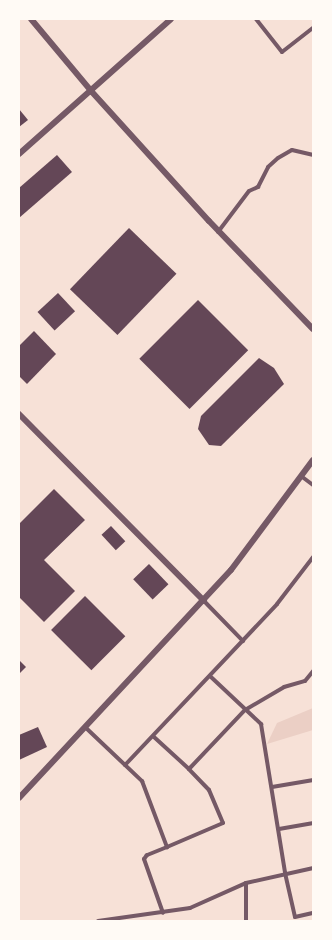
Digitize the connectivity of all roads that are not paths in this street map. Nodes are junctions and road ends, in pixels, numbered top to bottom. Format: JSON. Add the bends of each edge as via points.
{"nodes":[{"id":1,"x":31,"y":19,"type":"edge"},
{"id":2,"x":171,"y":19,"type":"edge"},
{"id":3,"x":256,"y":19,"type":"edge"},
{"id":4,"x":313,"y":28,"type":"edge"},
{"id":5,"x":92,"y":92,"type":"junction"},
{"id":6,"x":19,"y":154,"type":"edge"},
{"id":7,"x":313,"y":155,"type":"edge"},
{"id":8,"x":218,"y":232,"type":"junction"},
{"id":9,"x":313,"y":329,"type":"edge"},
{"id":10,"x":19,"y":414,"type":"edge"},
{"id":11,"x":313,"y":460,"type":"edge"},
{"id":12,"x":301,"y":476,"type":"junction"},
{"id":13,"x":313,"y":485,"type":"edge"},
{"id":14,"x":313,"y":557,"type":"edge"},
{"id":15,"x":204,"y":601,"type":"junction"},
{"id":16,"x":244,"y":640,"type":"junction"},
{"id":17,"x":313,"y":671,"type":"edge"},
{"id":18,"x":211,"y":676,"type":"junction"},
{"id":19,"x":245,"y":710,"type":"junction"},
{"id":20,"x":85,"y":727,"type":"junction"},
{"id":21,"x":154,"y":737,"type":"junction"},
{"id":22,"x":125,"y":766,"type":"junction"},
{"id":23,"x":189,"y":769,"type":"junction"},
{"id":24,"x":313,"y":780,"type":"edge"},
{"id":25,"x":272,"y":788,"type":"junction"},
{"id":26,"x":19,"y":798,"type":"edge"},
{"id":27,"x":313,"y":823,"type":"edge"},
{"id":28,"x":279,"y":829,"type":"junction"},
{"id":29,"x":167,"y":847,"type":"junction"},
{"id":30,"x":313,"y":868,"type":"edge"},
{"id":31,"x":285,"y":874,"type":"junction"},
{"id":32,"x":246,"y":884,"type":"junction"},
{"id":33,"x":163,"y":912,"type":"junction"},
{"id":34,"x":313,"y":913,"type":"edge"},
{"id":35,"x":132,"y":919,"type":"edge"},
{"id":36,"x":98,"y":921,"type":"edge"},
{"id":37,"x":246,"y":921,"type":"edge"}],
"edges":[{"from":1,"to":5,"type":"street"},
{"from":2,"to":5,"type":"street"},
{"from":3,"to":4,"type":"street","via":[[282,52]]},
{"from":5,"to":6,"type":"street"},
{"from":5,"to":8,"type":"street"},
{"from":7,"to":8,"type":"street","via":[[292,150],[278,158],[268,167],[258,187],[248,191]]},
{"from":8,"to":9,"type":"street"},
{"from":10,"to":15,"type":"street"},
{"from":11,"to":12,"type":"street"},
{"from":12,"to":13,"type":"street"},
{"from":12,"to":15,"type":"street","via":[[231,570]]},
{"from":14,"to":16,"type":"street","via":[[277,604]]},
{"from":15,"to":16,"type":"street"},
{"from":15,"to":20,"type":"street"},
{"from":16,"to":18,"type":"street"},
{"from":17,"to":19,"type":"street","via":[[305,681],[284,688]]},
{"from":18,"to":19,"type":"street"},
{"from":18,"to":21,"type":"street"},
{"from":19,"to":23,"type":"street"},
{"from":19,"to":25,"type":"street","via":[[261,724]]},
{"from":20,"to":22,"type":"street"},
{"from":20,"to":26,"type":"street"},
{"from":21,"to":22,"type":"street"},
{"from":21,"to":23,"type":"street"},
{"from":22,"to":29,"type":"street","via":[[142,781]]},
{"from":23,"to":29,"type":"street","via":[[209,790],[223,823]]},
{"from":24,"to":25,"type":"street"},
{"from":25,"to":28,"type":"street"},
{"from":27,"to":28,"type":"street"},
{"from":28,"to":31,"type":"street"},
{"from":29,"to":33,"type":"street","via":[[147,855],[144,859]]},
{"from":30,"to":31,"type":"street"},
{"from":31,"to":32,"type":"street"},
{"from":31,"to":34,"type":"street","via":[[295,917]]},
{"from":32,"to":33,"type":"street","via":[[190,908]]},
{"from":32,"to":37,"type":"street"},
{"from":33,"to":35,"type":"street"},
{"from":35,"to":36,"type":"street"}]}
